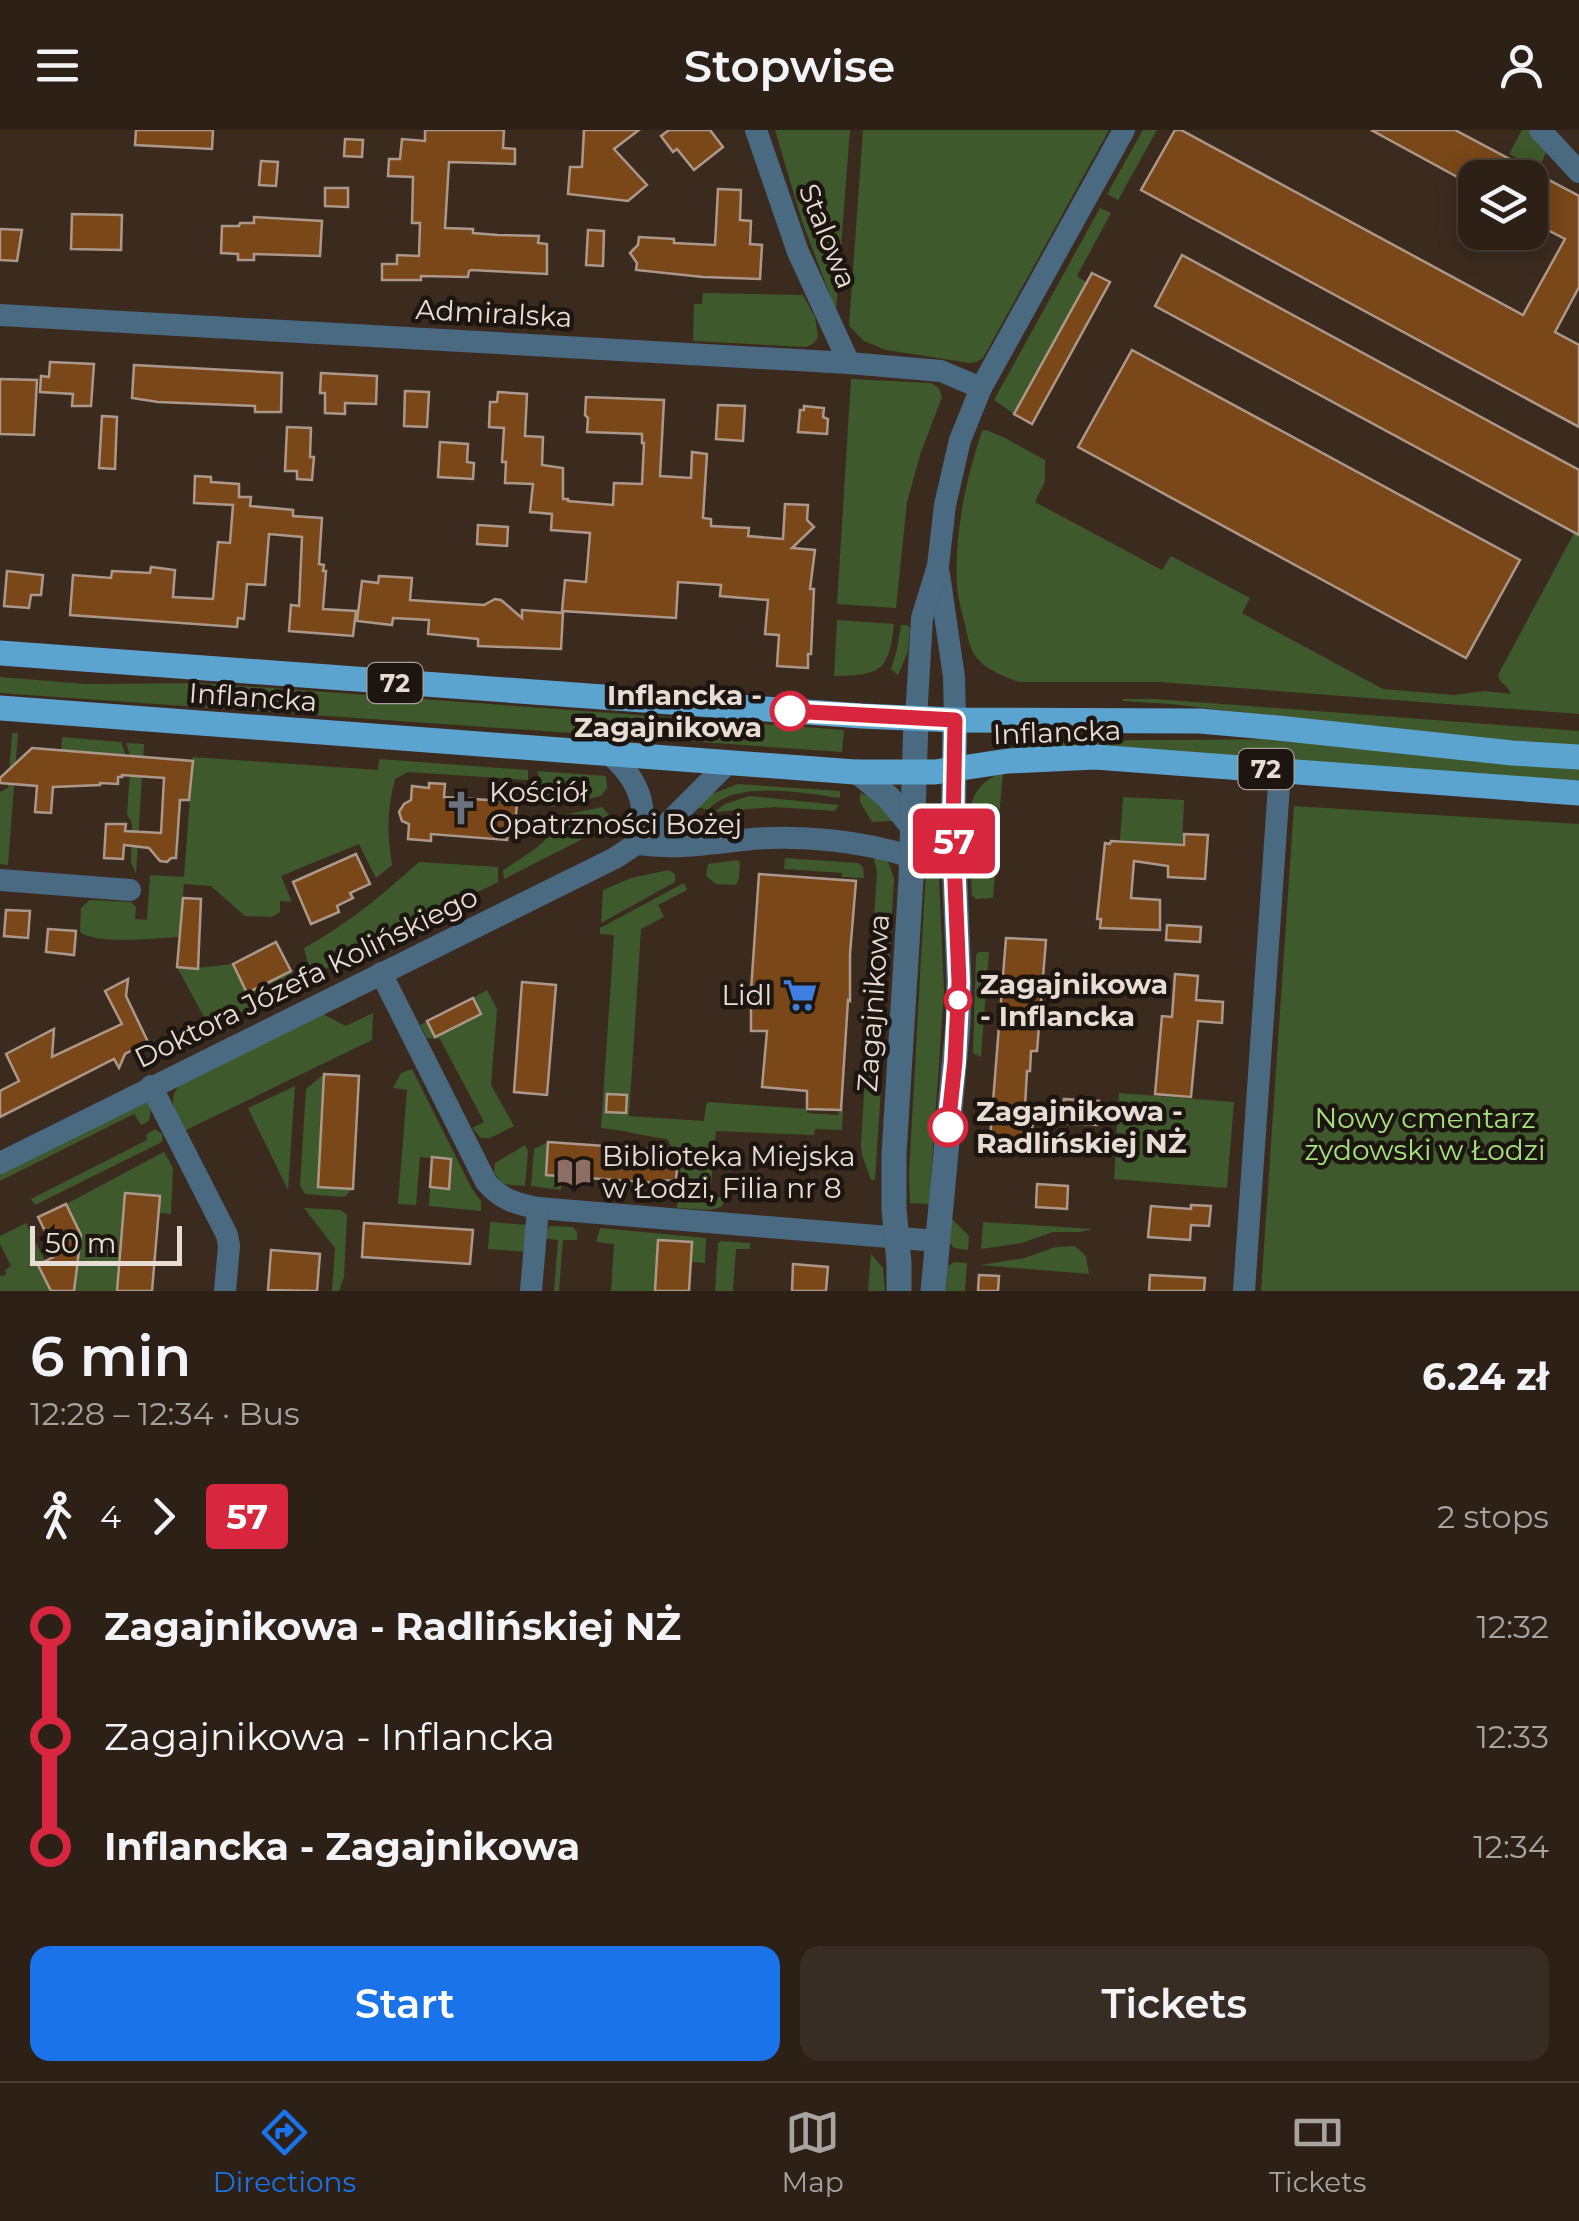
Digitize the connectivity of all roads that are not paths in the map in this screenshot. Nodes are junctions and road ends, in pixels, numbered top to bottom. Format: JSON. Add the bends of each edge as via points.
{"nodes":[{"id":1,"x":756,"y":130,"type":"edge"},
{"id":2,"x":1124,"y":130,"type":"edge"},
{"id":3,"x":1540,"y":130,"type":"edge"},
{"id":4,"x":1579,"y":172,"type":"edge"},
{"id":5,"x":0,"y":315,"type":"edge"},
{"id":6,"x":849,"y":363,"type":"junction"},
{"id":7,"x":981,"y":388,"type":"junction"},
{"id":8,"x":938,"y":566,"type":"junction"},
{"id":9,"x":0,"y":654,"type":"edge"},
{"id":10,"x":0,"y":708,"type":"edge"},
{"id":11,"x":916,"y":719,"type":"junction"},
{"id":12,"x":955,"y":720,"type":"junction"},
{"id":13,"x":609,"y":754,"type":"junction"},
{"id":14,"x":1579,"y":757,"type":"edge"},
{"id":15,"x":728,"y":763,"type":"junction"},
{"id":16,"x":954,"y":770,"type":"junction"},
{"id":17,"x":1280,"y":771,"type":"junction"},
{"id":18,"x":858,"y":772,"type":"junction"},
{"id":19,"x":914,"y":773,"type":"junction"},
{"id":20,"x":1579,"y":793,"type":"edge"},
{"id":21,"x":913,"y":827,"type":"junction"},
{"id":22,"x":637,"y":844,"type":"junction"},
{"id":23,"x":912,"y":857,"type":"junction"},
{"id":24,"x":0,"y":880,"type":"edge"},
{"id":25,"x":130,"y":890,"type":"dead end"},
{"id":26,"x":380,"y":973,"type":"junction"},
{"id":27,"x":151,"y":1086,"type":"junction"},
{"id":28,"x":0,"y":1162,"type":"edge"},
{"id":29,"x":538,"y":1208,"type":"junction"},
{"id":30,"x":897,"y":1238,"type":"junction"},
{"id":31,"x":937,"y":1241,"type":"junction"},
{"id":32,"x":226,"y":1291,"type":"edge"},
{"id":33,"x":530,"y":1291,"type":"edge"},
{"id":34,"x":899,"y":1291,"type":"edge"},
{"id":35,"x":933,"y":1291,"type":"edge"},
{"id":36,"x":1244,"y":1291,"type":"edge"}],
"edges":[{"from":1,"to":6,"type":"street","name":"Stalowa","via":[[798,252]]},
{"from":2,"to":7,"type":"street"},
{"from":3,"to":4,"type":"street"},
{"from":5,"to":6,"type":"street","name":"Admiralska"},
{"from":6,"to":7,"type":"street","name":"Admiralska","via":[[941,371]]},
{"from":7,"to":8,"type":"street","via":[[954,462]]},
{"from":8,"to":11,"type":"street","via":[[922,618]]},
{"from":8,"to":12,"type":"street"},
{"from":9,"to":11,"type":"main road","name":"Inflancka","number":"72"},
{"from":10,"to":13,"type":"main road","name":"Inflancka","number":"72"},
{"from":11,"to":12,"type":"main road","name":"Inflancka","number":"72"},
{"from":11,"to":19,"type":"street","name":"Zagajnikowa"},
{"from":12,"to":14,"type":"main road","name":"Inflancka","number":"72","via":[[1228,723]]},
{"from":12,"to":16,"type":"street"},
{"from":13,"to":15,"type":"main road","name":"Inflancka","number":"72"},
{"from":13,"to":22,"type":"street","via":[[641,795]]},
{"from":15,"to":18,"type":"main road","name":"Inflancka","number":"72"},
{"from":15,"to":22,"type":"street","name":"Doktora Józefa Kolińskiego"},
{"from":16,"to":17,"type":"main road","name":"Inflancka","number":"72","via":[[1094,756]]},
{"from":16,"to":19,"type":"main road","name":"Inflancka","number":"72"},
{"from":16,"to":31,"type":"street","via":[[958,1024]]},
{"from":17,"to":20,"type":"main road","name":"Inflancka","number":"72"},
{"from":17,"to":36,"type":"street"},
{"from":18,"to":19,"type":"main road","name":"Inflancka","number":"72"},
{"from":18,"to":21,"type":"street"},
{"from":19,"to":21,"type":"street","name":"Zagajnikowa"},
{"from":21,"to":23,"type":"street","name":"Zagajnikowa"},
{"from":22,"to":23,"type":"street","via":[[681,848],[788,839]]},
{"from":22,"to":26,"type":"street","name":"Doktora Józefa Kolińskiego"},
{"from":23,"to":30,"type":"street","name":"Zagajnikowa","via":[[894,1154]]},
{"from":24,"to":25,"type":"street"},
{"from":26,"to":27,"type":"street","name":"Doktora Józefa Kolińskiego"},
{"from":26,"to":29,"type":"street","via":[[486,1182],[506,1199]]},
{"from":27,"to":28,"type":"street","name":"Doktora Józefa Kolińskiego"},
{"from":27,"to":32,"type":"street","via":[[227,1235]]},
{"from":29,"to":30,"type":"street"},
{"from":29,"to":33,"type":"street"},
{"from":30,"to":31,"type":"street"},
{"from":30,"to":34,"type":"street","name":"Zagajnikowa"},
{"from":31,"to":35,"type":"street"}]}
